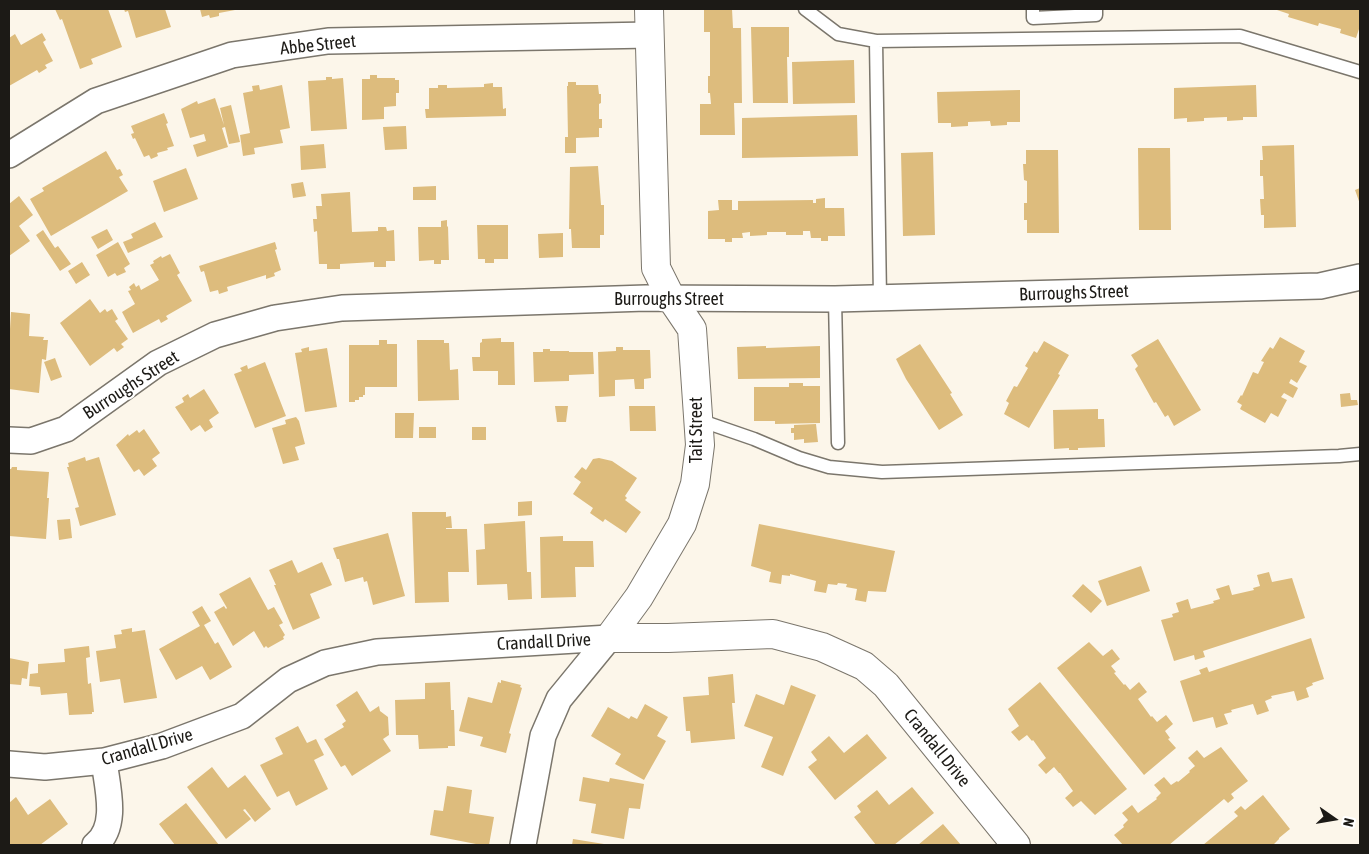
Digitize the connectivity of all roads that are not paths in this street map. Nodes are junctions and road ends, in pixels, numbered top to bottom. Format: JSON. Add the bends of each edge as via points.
{"nodes":[{"id":1,"x":1033,"y":9,"type":"edge"},
{"id":2,"x":1096,"y":9,"type":"edge"},
{"id":3,"x":810,"y":11,"type":"edge"},
{"id":4,"x":649,"y":22,"type":"edge"},
{"id":5,"x":876,"y":41,"type":"junction"},
{"id":6,"x":1360,"y":72,"type":"edge"},
{"id":7,"x":9,"y":155,"type":"edge"},
{"id":8,"x":1360,"y":277,"type":"edge"},
{"id":9,"x":671,"y":298,"type":"junction"},
{"id":10,"x":880,"y":298,"type":"junction"},
{"id":11,"x":835,"y":299,"type":"junction"},
{"id":12,"x":699,"y":420,"type":"junction"},
{"id":13,"x":9,"y":440,"type":"edge"},
{"id":14,"x":838,"y":443,"type":"dead end"},
{"id":15,"x":1360,"y":454,"type":"edge"},
{"id":16,"x":609,"y":638,"type":"junction"},
{"id":17,"x":104,"y":760,"type":"junction"},
{"id":18,"x":9,"y":764,"type":"edge"},
{"id":19,"x":95,"y":845,"type":"edge"},
{"id":20,"x":523,"y":845,"type":"edge"},
{"id":21,"x":1016,"y":845,"type":"edge"}],
"edges":[{"from":1,"to":2,"type":"lane","via":[[1033,18],[1096,15]]},
{"from":3,"to":5,"type":"lane","via":[[838,34]]},
{"from":4,"to":7,"type":"street","name":"Abbe Street","via":[[328,41],[232,55],[96,101]]},
{"from":4,"to":9,"type":"street","name":"Tait Street","via":[[656,268]]},
{"from":5,"to":6,"type":"lane","via":[[1240,36]]},
{"from":5,"to":10,"type":"lane"},
{"from":8,"to":10,"type":"street","name":"Burroughs Street","via":[[1320,286]]},
{"from":9,"to":11,"type":"street","name":"Burroughs Street"},
{"from":9,"to":12,"type":"street","name":"Tait Street","via":[[692,329]]},
{"from":9,"to":13,"type":"street","name":"Burroughs Street","via":[[342,308],[275,318],[215,335],[158,363],[66,429],[31,441]]},
{"from":10,"to":11,"type":"street","name":"Burroughs Street"},
{"from":11,"to":14,"type":"lane"},
{"from":12,"to":15,"type":"lane","via":[[829,467],[882,472]]},
{"from":12,"to":16,"type":"street","name":"Tait Street","via":[[700,445],[695,484],[682,524]]},
{"from":16,"to":17,"type":"street","name":"Crandall Drive","via":[[376,652],[325,663],[288,680],[242,716],[162,746]]},
{"from":16,"to":20,"type":"street","name":"Tait Street","via":[[559,699],[543,736]]},
{"from":16,"to":21,"type":"street","name":"Crandall Drive","via":[[773,634],[822,647],[864,666],[886,685]]},
{"from":17,"to":18,"type":"street","name":"Crandall Drive","via":[[45,767]]},
{"from":17,"to":19,"type":"street","via":[[110,816],[103,839]]}]}
